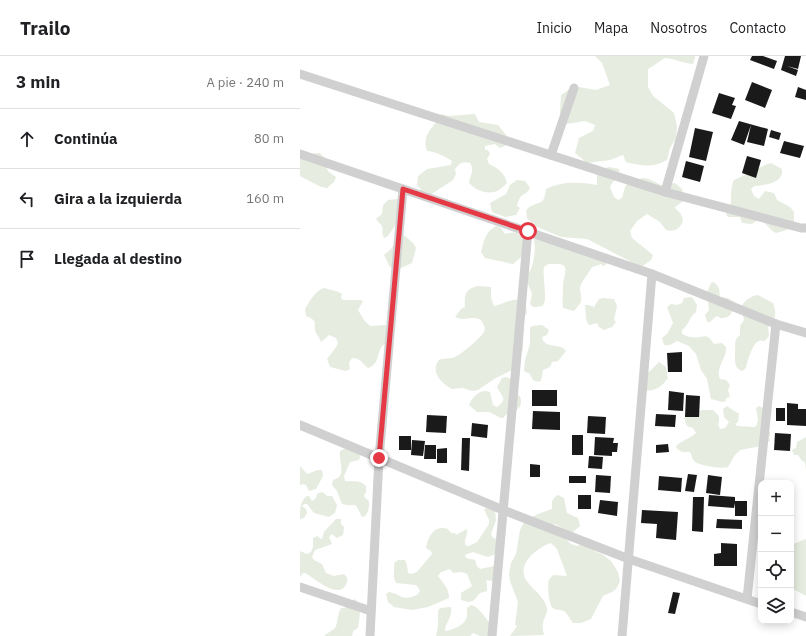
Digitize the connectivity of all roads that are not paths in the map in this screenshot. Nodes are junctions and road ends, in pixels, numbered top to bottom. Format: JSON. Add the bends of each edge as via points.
{"nodes":[{"id":1,"x":704,"y":56,"type":"edge"},
{"id":2,"x":300,"y":74,"type":"edge"},
{"id":3,"x":574,"y":88,"type":"dead end"},
{"id":4,"x":300,"y":154,"type":"edge"},
{"id":5,"x":551,"y":155,"type":"junction"},
{"id":6,"x":403,"y":189,"type":"junction"},
{"id":7,"x":665,"y":192,"type":"junction"},
{"id":8,"x":806,"y":228,"type":"edge"},
{"id":9,"x":528,"y":231,"type":"junction"},
{"id":10,"x":652,"y":274,"type":"junction"},
{"id":11,"x":776,"y":324,"type":"junction"},
{"id":12,"x":806,"y":333,"type":"edge"},
{"id":13,"x":300,"y":425,"type":"edge"},
{"id":14,"x":379,"y":458,"type":"junction"},
{"id":15,"x":503,"y":510,"type":"junction"},
{"id":16,"x":629,"y":559,"type":"junction"},
{"id":17,"x":300,"y":587,"type":"edge"},
{"id":18,"x":747,"y":599,"type":"junction"},
{"id":19,"x":758,"y":603,"type":"edge"},
{"id":20,"x":371,"y":611,"type":"junction"},
{"id":21,"x":794,"y":613,"type":"edge"},
{"id":22,"x":806,"y":617,"type":"edge"},
{"id":23,"x":370,"y":636,"type":"edge"},
{"id":24,"x":492,"y":636,"type":"edge"},
{"id":25,"x":622,"y":636,"type":"edge"}],
"edges":[{"from":1,"to":7,"type":"street"},
{"from":2,"to":5,"type":"street"},
{"from":3,"to":5,"type":"street"},
{"from":4,"to":6,"type":"street"},
{"from":5,"to":7,"type":"street"},
{"from":6,"to":9,"type":"street"},
{"from":6,"to":14,"type":"street"},
{"from":7,"to":8,"type":"street"},
{"from":9,"to":10,"type":"street"},
{"from":9,"to":15,"type":"street"},
{"from":10,"to":11,"type":"street"},
{"from":10,"to":16,"type":"street"},
{"from":11,"to":12,"type":"street"},
{"from":11,"to":18,"type":"street"},
{"from":13,"to":14,"type":"street"},
{"from":14,"to":15,"type":"street"},
{"from":14,"to":20,"type":"street"},
{"from":15,"to":16,"type":"street"},
{"from":15,"to":24,"type":"street"},
{"from":16,"to":18,"type":"street"},
{"from":16,"to":25,"type":"street"},
{"from":17,"to":20,"type":"street"},
{"from":18,"to":19,"type":"street"},
{"from":20,"to":23,"type":"street"},
{"from":21,"to":22,"type":"street"}]}
